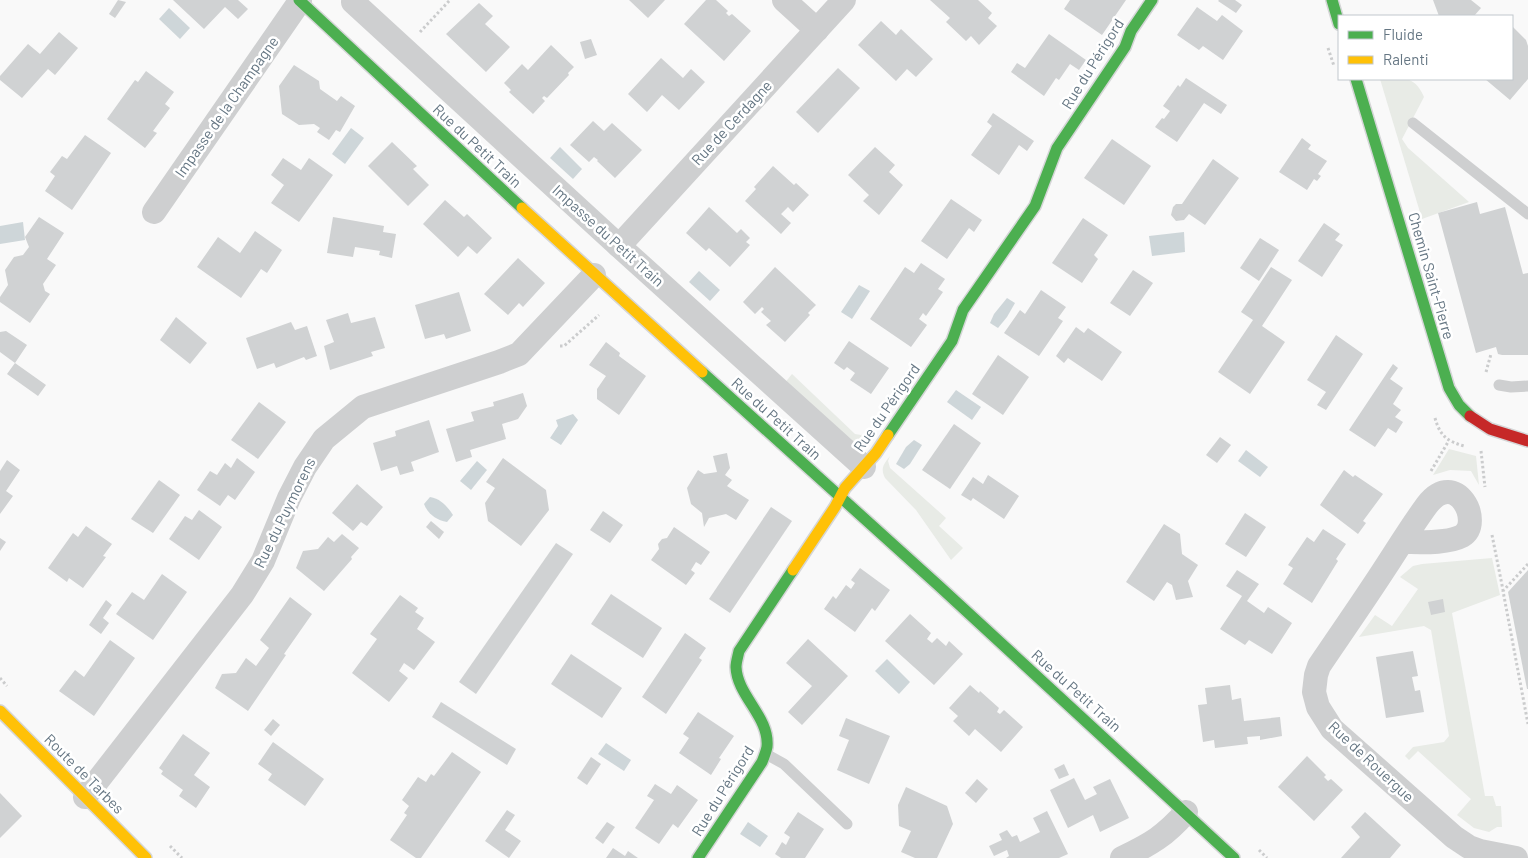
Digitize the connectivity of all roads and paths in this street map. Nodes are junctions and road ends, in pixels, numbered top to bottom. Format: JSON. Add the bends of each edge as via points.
{"nodes":[{"id":1,"x":450,"y":0,"type":"edge"},
{"id":2,"x":784,"y":0,"type":"edge"},
{"id":3,"x":844,"y":0,"type":"edge"},
{"id":4,"x":1152,"y":0,"type":"edge"},
{"id":5,"x":1332,"y":0,"type":"edge"},
{"id":6,"x":300,"y":1,"type":"edge"},
{"id":7,"x":353,"y":2,"type":"dead end"},
{"id":8,"x":1338,"y":21,"type":"edge"},
{"id":9,"x":817,"y":30,"type":"junction"},
{"id":10,"x":405,"y":49,"type":"junction"},
{"id":11,"x":1356,"y":80,"type":"edge"},
{"id":12,"x":1413,"y":123,"type":"dead end"},
{"id":13,"x":154,"y":212,"type":"dead end"},
{"id":14,"x":1528,"y":214,"type":"edge"},
{"id":15,"x":619,"y":246,"type":"junction"},
{"id":16,"x":594,"y":275,"type":"junction"},
{"id":17,"x":1499,"y":385,"type":"dead end"},
{"id":18,"x":1528,"y":386,"type":"edge"},
{"id":19,"x":1528,"y":441,"type":"edge"},
{"id":20,"x":864,"y":467,"type":"junction"},
{"id":21,"x":840,"y":498,"type":"junction"},
{"id":22,"x":1492,"y":531,"type":"dead end"},
{"id":23,"x":1402,"y":542,"type":"dead end"},
{"id":24,"x":1528,"y":564,"type":"edge"},
{"id":25,"x":1503,"y":591,"type":"junction"},
{"id":26,"x":0,"y":712,"type":"edge"},
{"id":27,"x":1528,"y":724,"type":"edge"},
{"id":28,"x":766,"y":754,"type":"junction"},
{"id":29,"x":85,"y":797,"type":"junction"},
{"id":30,"x":1186,"y":812,"type":"junction"},
{"id":31,"x":847,"y":824,"type":"dead end"},
{"id":32,"x":146,"y":858,"type":"edge"},
{"id":33,"x":698,"y":858,"type":"edge"},
{"id":34,"x":1122,"y":858,"type":"edge"},
{"id":35,"x":1234,"y":858,"type":"edge"},
{"id":36,"x":1516,"y":858,"type":"edge"}],
"edges":[{"from":1,"to":10,"type":"path"},
{"from":2,"to":9,"type":"street"},
{"from":3,"to":9,"type":"street","name":"Rue de Cerdagne"},
{"from":4,"to":20,"type":"street","name":"Rue du Périgord","via":[[1131,31],[1125,47],[1056,148],[1035,206],[963,310],[952,341]]},
{"from":5,"to":8,"type":"street"},
{"from":6,"to":13,"type":"street","name":"Impasse de la Champagne"},
{"from":6,"to":16,"type":"street","name":"Rue du Petit Train"},
{"from":7,"to":10,"type":"street","name":"Impasse du Petit Train"},
{"from":9,"to":15,"type":"street","name":"Rue de Cerdagne"},
{"from":10,"to":15,"type":"street","name":"Impasse du Petit Train"},
{"from":11,"to":19,"type":"street","name":"Chemin Saint-Pierre","via":[[1449,388],[1460,406],[1482,424]]},
{"from":12,"to":14,"type":"lane"},
{"from":15,"to":20,"type":"street","name":"Impasse du Petit Train"},
{"from":16,"to":21,"type":"street","name":"Rue du Petit Train"},
{"from":16,"to":29,"type":"street","name":"Rue du Puymorens","via":[[519,354],[363,407],[324,439],[305,467],[262,561],[242,595]]},
{"from":17,"to":18,"type":"lane"},
{"from":20,"to":21,"type":"street","name":"Rue du Périgord"},
{"from":21,"to":28,"type":"street","name":"Rue du Périgord","via":[[736,657],[738,681],[766,732]]},
{"from":21,"to":30,"type":"street","name":"Rue du Petit Train"},
{"from":22,"to":25,"type":"path"},
{"from":23,"to":36,"type":"street","name":"Rue de Rouergue","via":[[1319,666],[1314,692],[1318,707],[1332,729],[1445,830],[1469,846]]},
{"from":24,"to":25,"type":"path"},
{"from":25,"to":27,"type":"path"},
{"from":26,"to":29,"type":"street","name":"Route de Tarbes"},
{"from":28,"to":31,"type":"lane","via":[[784,764]]},
{"from":28,"to":33,"type":"street","name":"Rue du Périgord"},
{"from":29,"to":32,"type":"street","name":"Route de Tarbes"},
{"from":30,"to":34,"type":"street","via":[[1159,839]]},
{"from":30,"to":35,"type":"street","name":"Rue du Petit Train"}]}
